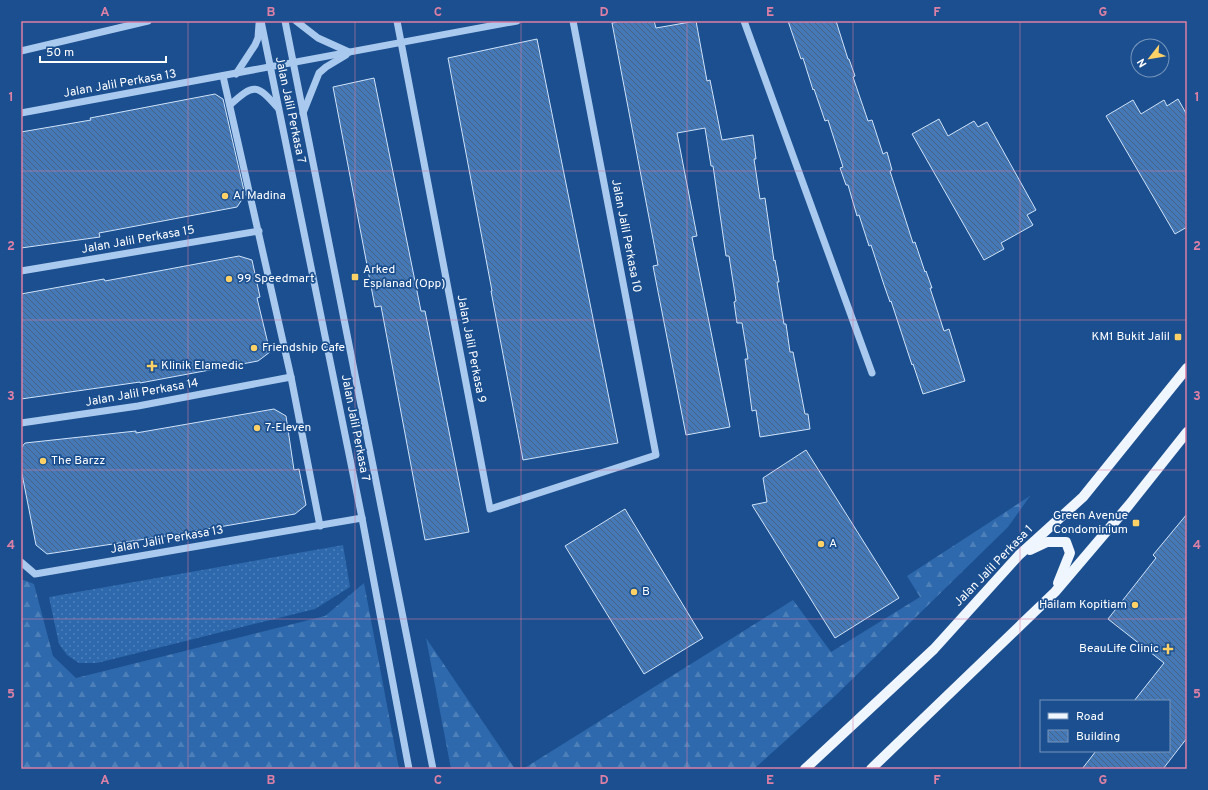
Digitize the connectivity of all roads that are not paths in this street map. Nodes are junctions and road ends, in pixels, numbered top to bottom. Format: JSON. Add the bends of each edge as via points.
{"nodes":[{"id":1,"x":148,"y":21,"type":"edge"},
{"id":2,"x":260,"y":21,"type":"edge"},
{"id":3,"x":285,"y":21,"type":"edge"},
{"id":4,"x":296,"y":21,"type":"edge"},
{"id":5,"x":397,"y":21,"type":"edge"},
{"id":6,"x":517,"y":21,"type":"edge"},
{"id":7,"x":573,"y":21,"type":"edge"},
{"id":8,"x":744,"y":21,"type":"edge"},
{"id":9,"x":401,"y":43,"type":"junction"},
{"id":10,"x":21,"y":51,"type":"edge"},
{"id":11,"x":349,"y":52,"type":"junction"},
{"id":12,"x":293,"y":63,"type":"junction"},
{"id":13,"x":270,"y":67,"type":"junction"},
{"id":14,"x":236,"y":74,"type":"junction"},
{"id":15,"x":223,"y":76,"type":"junction"},
{"id":16,"x":230,"y":106,"type":"junction"},
{"id":17,"x":279,"y":108,"type":"junction"},
{"id":18,"x":21,"y":113,"type":"edge"},
{"id":19,"x":303,"y":113,"type":"junction"},
{"id":20,"x":258,"y":231,"type":"junction"},
{"id":21,"x":21,"y":271,"type":"edge"},
{"id":22,"x":1187,"y":368,"type":"edge"},
{"id":23,"x":872,"y":373,"type":"dead end"},
{"id":24,"x":291,"y":378,"type":"junction"},
{"id":25,"x":21,"y":424,"type":"edge"},
{"id":26,"x":1187,"y":432,"type":"edge"},
{"id":27,"x":656,"y":455,"type":"joint"},
{"id":28,"x":362,"y":518,"type":"junction"},
{"id":29,"x":320,"y":526,"type":"junction"},
{"id":30,"x":1020,"y":555,"type":"junction"},
{"id":31,"x":21,"y":562,"type":"edge"},
{"id":32,"x":1055,"y":592,"type":"junction"},
{"id":33,"x":409,"y":769,"type":"edge"},
{"id":34,"x":433,"y":769,"type":"edge"},
{"id":35,"x":805,"y":769,"type":"edge"},
{"id":36,"x":871,"y":769,"type":"edge"}],
"edges":[{"from":1,"to":10,"type":"street"},
{"from":2,"to":13,"type":"street","name":"Jalan Jalil Perkasa 7"},
{"from":2,"to":14,"type":"street","via":[[255,45]]},
{"from":3,"to":12,"type":"street","name":"Jalan Jalil Perkasa 7"},
{"from":4,"to":11,"type":"street","via":[[318,38]]},
{"from":5,"to":9,"type":"street","name":"Jalan Jalil Perkasa 9"},
{"from":6,"to":9,"type":"street","name":"Jalan Jalil Perkasa 13"},
{"from":7,"to":27,"type":"street","name":"Jalan Jalil Perkasa 10"},
{"from":8,"to":23,"type":"street"},
{"from":9,"to":11,"type":"street","name":"Jalan Jalil Perkasa 13"},
{"from":9,"to":27,"type":"street","name":"Jalan Jalil Perkasa 9","via":[[490,509]]},
{"from":11,"to":12,"type":"street","name":"Jalan Jalil Perkasa 13"},
{"from":11,"to":19,"type":"street","via":[[320,73]]},
{"from":12,"to":13,"type":"street","name":"Jalan Jalil Perkasa 13"},
{"from":12,"to":19,"type":"street","name":"Jalan Jalil Perkasa 7"},
{"from":13,"to":14,"type":"street","name":"Jalan Jalil Perkasa 13"},
{"from":13,"to":17,"type":"street","name":"Jalan Jalil Perkasa 7"},
{"from":14,"to":15,"type":"street","name":"Jalan Jalil Perkasa 13"},
{"from":15,"to":16,"type":"street"},
{"from":15,"to":18,"type":"street","name":"Jalan Jalil Perkasa 13"},
{"from":16,"to":17,"type":"street","via":[[247,90],[253,89],[265,94]]},
{"from":16,"to":20,"type":"street"},
{"from":17,"to":28,"type":"street","name":"Jalan Jalil Perkasa 7"},
{"from":19,"to":34,"type":"street","name":"Jalan Jalil Perkasa 7"},
{"from":20,"to":21,"type":"street","name":"Jalan Jalil Perkasa 15"},
{"from":20,"to":24,"type":"street"},
{"from":22,"to":30,"type":"main road","name":"Jalan Jalil Perkasa 1","via":[[1083,497]]},
{"from":24,"to":25,"type":"street","name":"Jalan Jalil Perkasa 14"},
{"from":24,"to":29,"type":"street"},
{"from":26,"to":32,"type":"main road"},
{"from":28,"to":29,"type":"street","name":"Jalan Jalil Perkasa 13"},
{"from":28,"to":33,"type":"street","name":"Jalan Jalil Perkasa 7"},
{"from":29,"to":31,"type":"street","name":"Jalan Jalil Perkasa 13","via":[[35,574]]},
{"from":30,"to":32,"type":"main road","via":[[1047,542],[1066,542],[1070,553]]},
{"from":30,"to":35,"type":"main road","name":"Jalan Jalil Perkasa 1","via":[[934,649]]},
{"from":32,"to":36,"type":"main road"}]}
